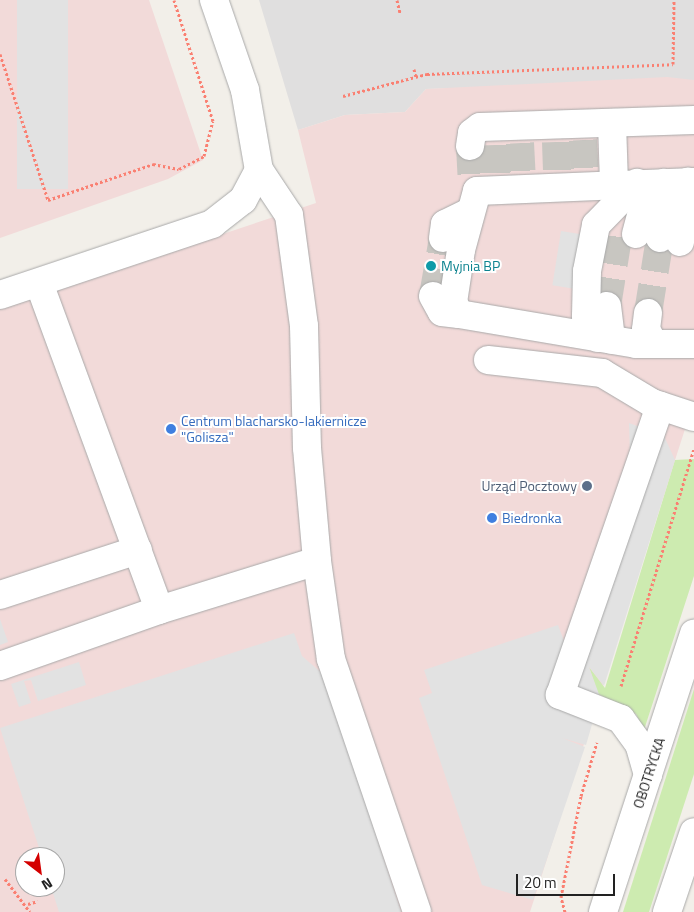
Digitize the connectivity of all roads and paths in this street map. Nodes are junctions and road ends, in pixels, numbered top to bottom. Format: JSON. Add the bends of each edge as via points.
{"nodes":[{"id":1,"x":174,"y":0,"type":"edge"},
{"id":2,"x":214,"y":0,"type":"edge"},
{"id":3,"x":397,"y":0,"type":"edge"},
{"id":4,"x":674,"y":0,"type":"edge"},
{"id":5,"x":400,"y":14,"type":"dead end"},
{"id":6,"x":0,"y":54,"type":"edge"},
{"id":7,"x":414,"y":69,"type":"dead end"},
{"id":8,"x":416,"y":78,"type":"junction"},
{"id":9,"x":343,"y":96,"type":"dead end"},
{"id":10,"x":694,"y":120,"type":"edge"},
{"id":11,"x":612,"y":123,"type":"junction"},
{"id":12,"x":496,"y":135,"type":"dead end"},
{"id":13,"x":260,"y":170,"type":"junction"},
{"id":14,"x":659,"y":183,"type":"edge"},
{"id":15,"x":493,"y":188,"type":"junction"},
{"id":16,"x":443,"y":238,"type":"tunnel mouth"},
{"id":17,"x":39,"y":283,"type":"junction"},
{"id":18,"x":0,"y":295,"type":"edge"},
{"id":19,"x":433,"y":296,"type":"dead end"},
{"id":20,"x":459,"y":314,"type":"junction"},
{"id":21,"x":643,"y":342,"type":"edge"},
{"id":22,"x":488,"y":360,"type":"dead end"},
{"id":23,"x":660,"y":406,"type":"junction"},
{"id":24,"x":694,"y":417,"type":"edge"},
{"id":25,"x":694,"y":448,"type":"edge"},
{"id":26,"x":138,"y":550,"type":"junction"},
{"id":27,"x":317,"y":561,"type":"junction"},
{"id":28,"x":0,"y":595,"type":"edge"},
{"id":29,"x":159,"y":610,"type":"junction"},
{"id":30,"x":694,"y":633,"type":"edge"},
{"id":31,"x":0,"y":666,"type":"edge"},
{"id":32,"x":606,"y":724,"type":"junction"},
{"id":33,"x":648,"y":775,"type":"junction"},
{"id":34,"x":694,"y":832,"type":"edge"},
{"id":35,"x":5,"y":879,"type":"dead end"},
{"id":36,"x":38,"y":901,"type":"dead end"},
{"id":37,"x":28,"y":904,"type":"junction"},
{"id":38,"x":30,"y":912,"type":"edge"},
{"id":39,"x":417,"y":912,"type":"edge"},
{"id":40,"x":566,"y":912,"type":"edge"},
{"id":41,"x":603,"y":912,"type":"edge"},
{"id":42,"x":667,"y":912,"type":"edge"}],
"edges":[{"from":1,"to":6,"type":"path","via":[[213,121],[204,156],[179,169],[153,164],[48,200]]},
{"from":2,"to":13,"type":"street","via":[[245,90]]},
{"from":3,"to":5,"type":"path"},
{"from":4,"to":8,"type":"path","via":[[673,64]]},
{"from":7,"to":8,"type":"path"},
{"from":8,"to":9,"type":"path"},
{"from":10,"to":11,"type":"street"},
{"from":11,"to":12,"type":"street","via":[[583,132]]},
{"from":11,"to":14,"type":"street"},
{"from":13,"to":17,"type":"street","via":[[243,200],[212,224]]},
{"from":13,"to":27,"type":"street","via":[[289,215],[292,233],[304,326],[306,448]]},
{"from":14,"to":14,"type":"street","via":[[649,236],[643,208]]},
{"from":14,"to":15,"type":"street","via":[[585,180]]},
{"from":14,"to":21,"type":"street","via":[[596,225],[587,271],[588,329]]},
{"from":15,"to":16,"type":"street","via":[[445,224]]},
{"from":15,"to":20,"type":"street","via":[[454,302]]},
{"from":17,"to":18,"type":"street"},
{"from":17,"to":26,"type":"street"},
{"from":19,"to":20,"type":"street","via":[[442,312]]},
{"from":20,"to":21,"type":"street"},
{"from":21,"to":21,"type":"street","via":[[606,325],[636,311],[646,330]]},
{"from":22,"to":23,"type":"street","via":[[602,373]]},
{"from":23,"to":24,"type":"street"},
{"from":23,"to":32,"type":"street","via":[[560,695]]},
{"from":25,"to":32,"type":"path"},
{"from":26,"to":28,"type":"street"},
{"from":26,"to":29,"type":"street"},
{"from":27,"to":29,"type":"street"},
{"from":27,"to":39,"type":"street","via":[[331,659]]},
{"from":29,"to":31,"type":"street"},
{"from":30,"to":33,"type":"street","name":"OBOTRYCKA"},
{"from":32,"to":33,"type":"street","via":[[631,730]]},
{"from":32,"to":40,"type":"path","via":[[581,796],[561,897]]},
{"from":33,"to":41,"type":"street","name":"OBOTRYCKA"},
{"from":34,"to":42,"type":"street"},
{"from":35,"to":37,"type":"path"},
{"from":36,"to":37,"type":"path"},
{"from":37,"to":38,"type":"path"}]}
